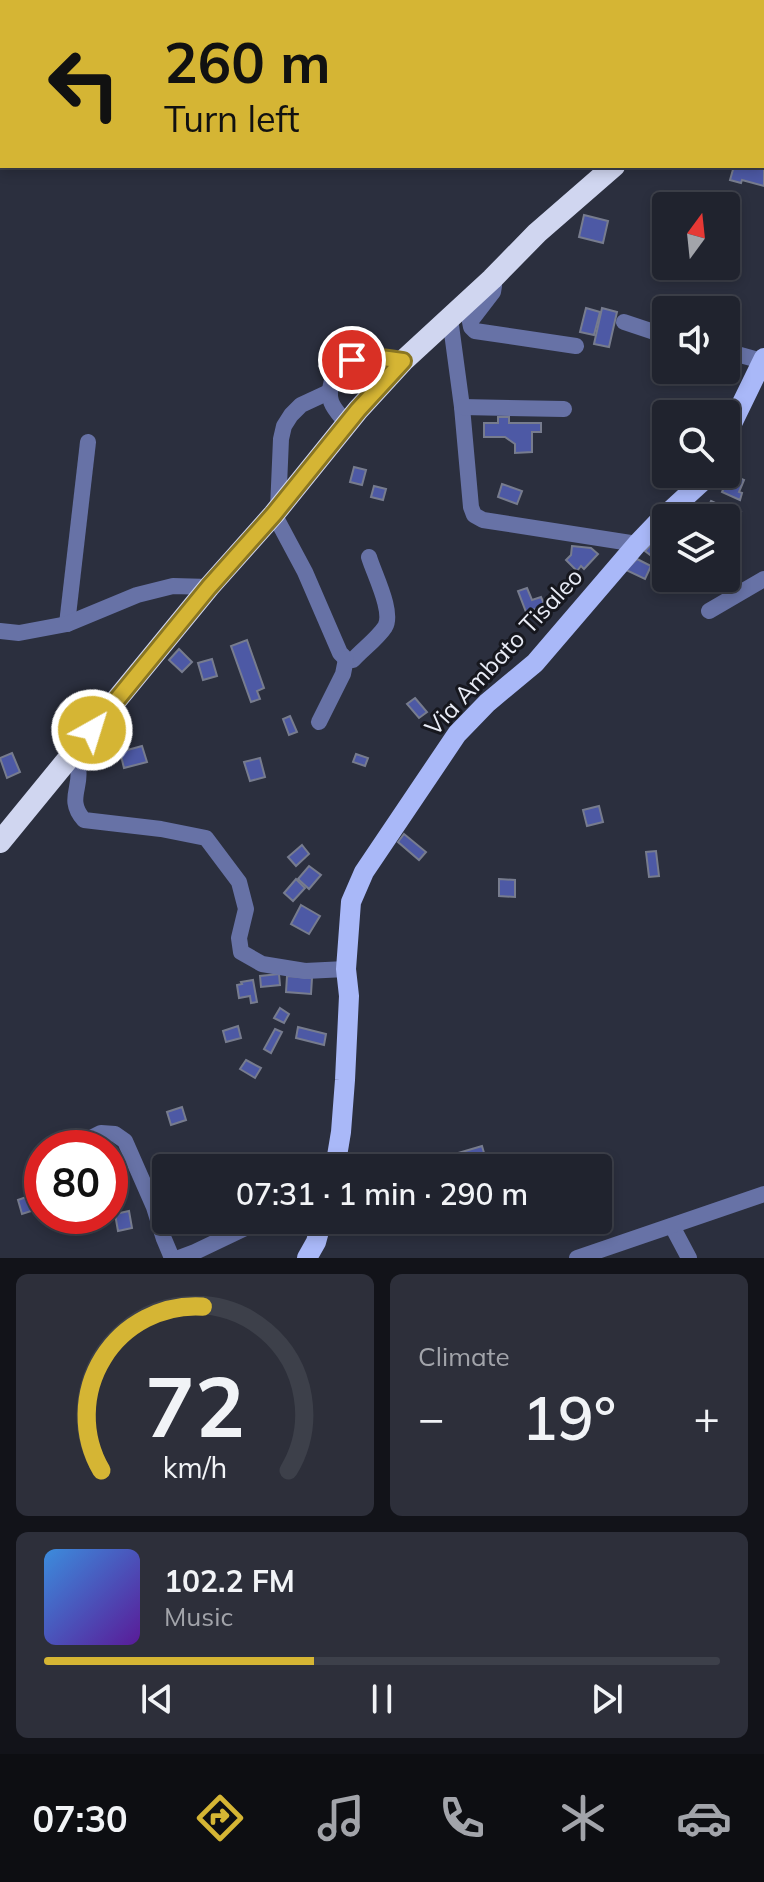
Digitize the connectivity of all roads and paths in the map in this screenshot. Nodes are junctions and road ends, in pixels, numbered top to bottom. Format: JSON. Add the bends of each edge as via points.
{"nodes":[{"id":1,"x":612,"y":168,"type":"edge"},
{"id":2,"x":492,"y":279,"type":"junction"},
{"id":3,"x":450,"y":318,"type":"junction"},
{"id":4,"x":624,"y":322,"type":"dead end"},
{"id":5,"x":652,"y":331,"type":"edge"},
{"id":6,"x":576,"y":346,"type":"dead end"},
{"id":7,"x":740,"y":354,"type":"edge"},
{"id":8,"x":763,"y":359,"type":"edge"},
{"id":9,"x":403,"y":361,"type":"junction"},
{"id":10,"x":347,"y":364,"type":"dead end"},
{"id":11,"x":462,"y":407,"type":"junction"},
{"id":12,"x":740,"y":407,"type":"edge"},
{"id":13,"x":564,"y":409,"type":"dead end"},
{"id":14,"x":347,"y":424,"type":"junction"},
{"id":15,"x":88,"y":442,"type":"dead end"},
{"id":16,"x":695,"y":488,"type":"edge"},
{"id":17,"x":276,"y":512,"type":"junction"},
{"id":18,"x":637,"y":544,"type":"junction"},
{"id":19,"x":369,"y":557,"type":"dead end"},
{"id":20,"x":764,"y":579,"type":"edge"},
{"id":21,"x":209,"y":587,"type":"junction"},
{"id":22,"x":709,"y":611,"type":"dead end"},
{"id":23,"x":67,"y":624,"type":"junction"},
{"id":24,"x":0,"y":631,"type":"edge"},
{"id":25,"x":346,"y":659,"type":"junction"},
{"id":26,"x":319,"y":722,"type":"dead end"},
{"id":27,"x":72,"y":756,"type":"junction"},
{"id":28,"x":0,"y":842,"type":"edge"},
{"id":29,"x":346,"y":969,"type":"junction"},
{"id":30,"x":128,"y":1148,"type":"edge"},
{"id":31,"x":337,"y":1154,"type":"edge"},
{"id":32,"x":764,"y":1194,"type":"edge"},
{"id":33,"x":672,"y":1226,"type":"junction"},
{"id":34,"x":233,"y":1234,"type":"edge"},
{"id":35,"x":172,"y":1258,"type":"edge"},
{"id":36,"x":179,"y":1258,"type":"edge"},
{"id":37,"x":577,"y":1258,"type":"edge"},
{"id":38,"x":689,"y":1258,"type":"edge"}],
"edges":[{"from":1,"to":2,"type":"highway"},
{"from":2,"to":3,"type":"highway"},
{"from":2,"to":6,"type":"street","via":[[493,292],[470,322],[475,331]]},
{"from":3,"to":9,"type":"highway"},
{"from":3,"to":11,"type":"street"},
{"from":4,"to":5,"type":"street"},
{"from":7,"to":8,"type":"street"},
{"from":8,"to":12,"type":"main road"},
{"from":9,"to":10,"type":"street","via":[[365,357]]},
{"from":9,"to":14,"type":"highway"},
{"from":11,"to":13,"type":"street"},
{"from":11,"to":18,"type":"street","via":[[474,515]]},
{"from":14,"to":17,"type":"highway"},
{"from":14,"to":17,"type":"street","via":[[331,404],[331,386],[291,415],[281,439]]},
{"from":15,"to":23,"type":"street"},
{"from":16,"to":18,"type":"main road","name":"Via Ambato Tisaleo"},
{"from":17,"to":21,"type":"highway"},
{"from":17,"to":25,"type":"street"},
{"from":18,"to":29,"type":"main road","name":"Via Ambato Tisaleo","via":[[535,663],[457,734],[364,872],[351,902]]},
{"from":19,"to":25,"type":"street","via":[[387,619],[353,660]]},
{"from":20,"to":22,"type":"street"},
{"from":21,"to":23,"type":"street","via":[[173,586],[137,595]]},
{"from":21,"to":27,"type":"highway"},
{"from":23,"to":24,"type":"street"},
{"from":25,"to":26,"type":"street"},
{"from":27,"to":28,"type":"highway"},
{"from":27,"to":29,"type":"street","via":[[79,773],[76,805],[84,820],[206,838],[239,882],[246,909],[241,952],[262,964],[305,971]]},
{"from":29,"to":31,"type":"main road","name":"Via Ambato Tisaleo","via":[[349,996]]},
{"from":30,"to":35,"type":"street"},
{"from":32,"to":33,"type":"street"},
{"from":33,"to":37,"type":"street"},
{"from":33,"to":38,"type":"street"},
{"from":34,"to":36,"type":"street"}]}
